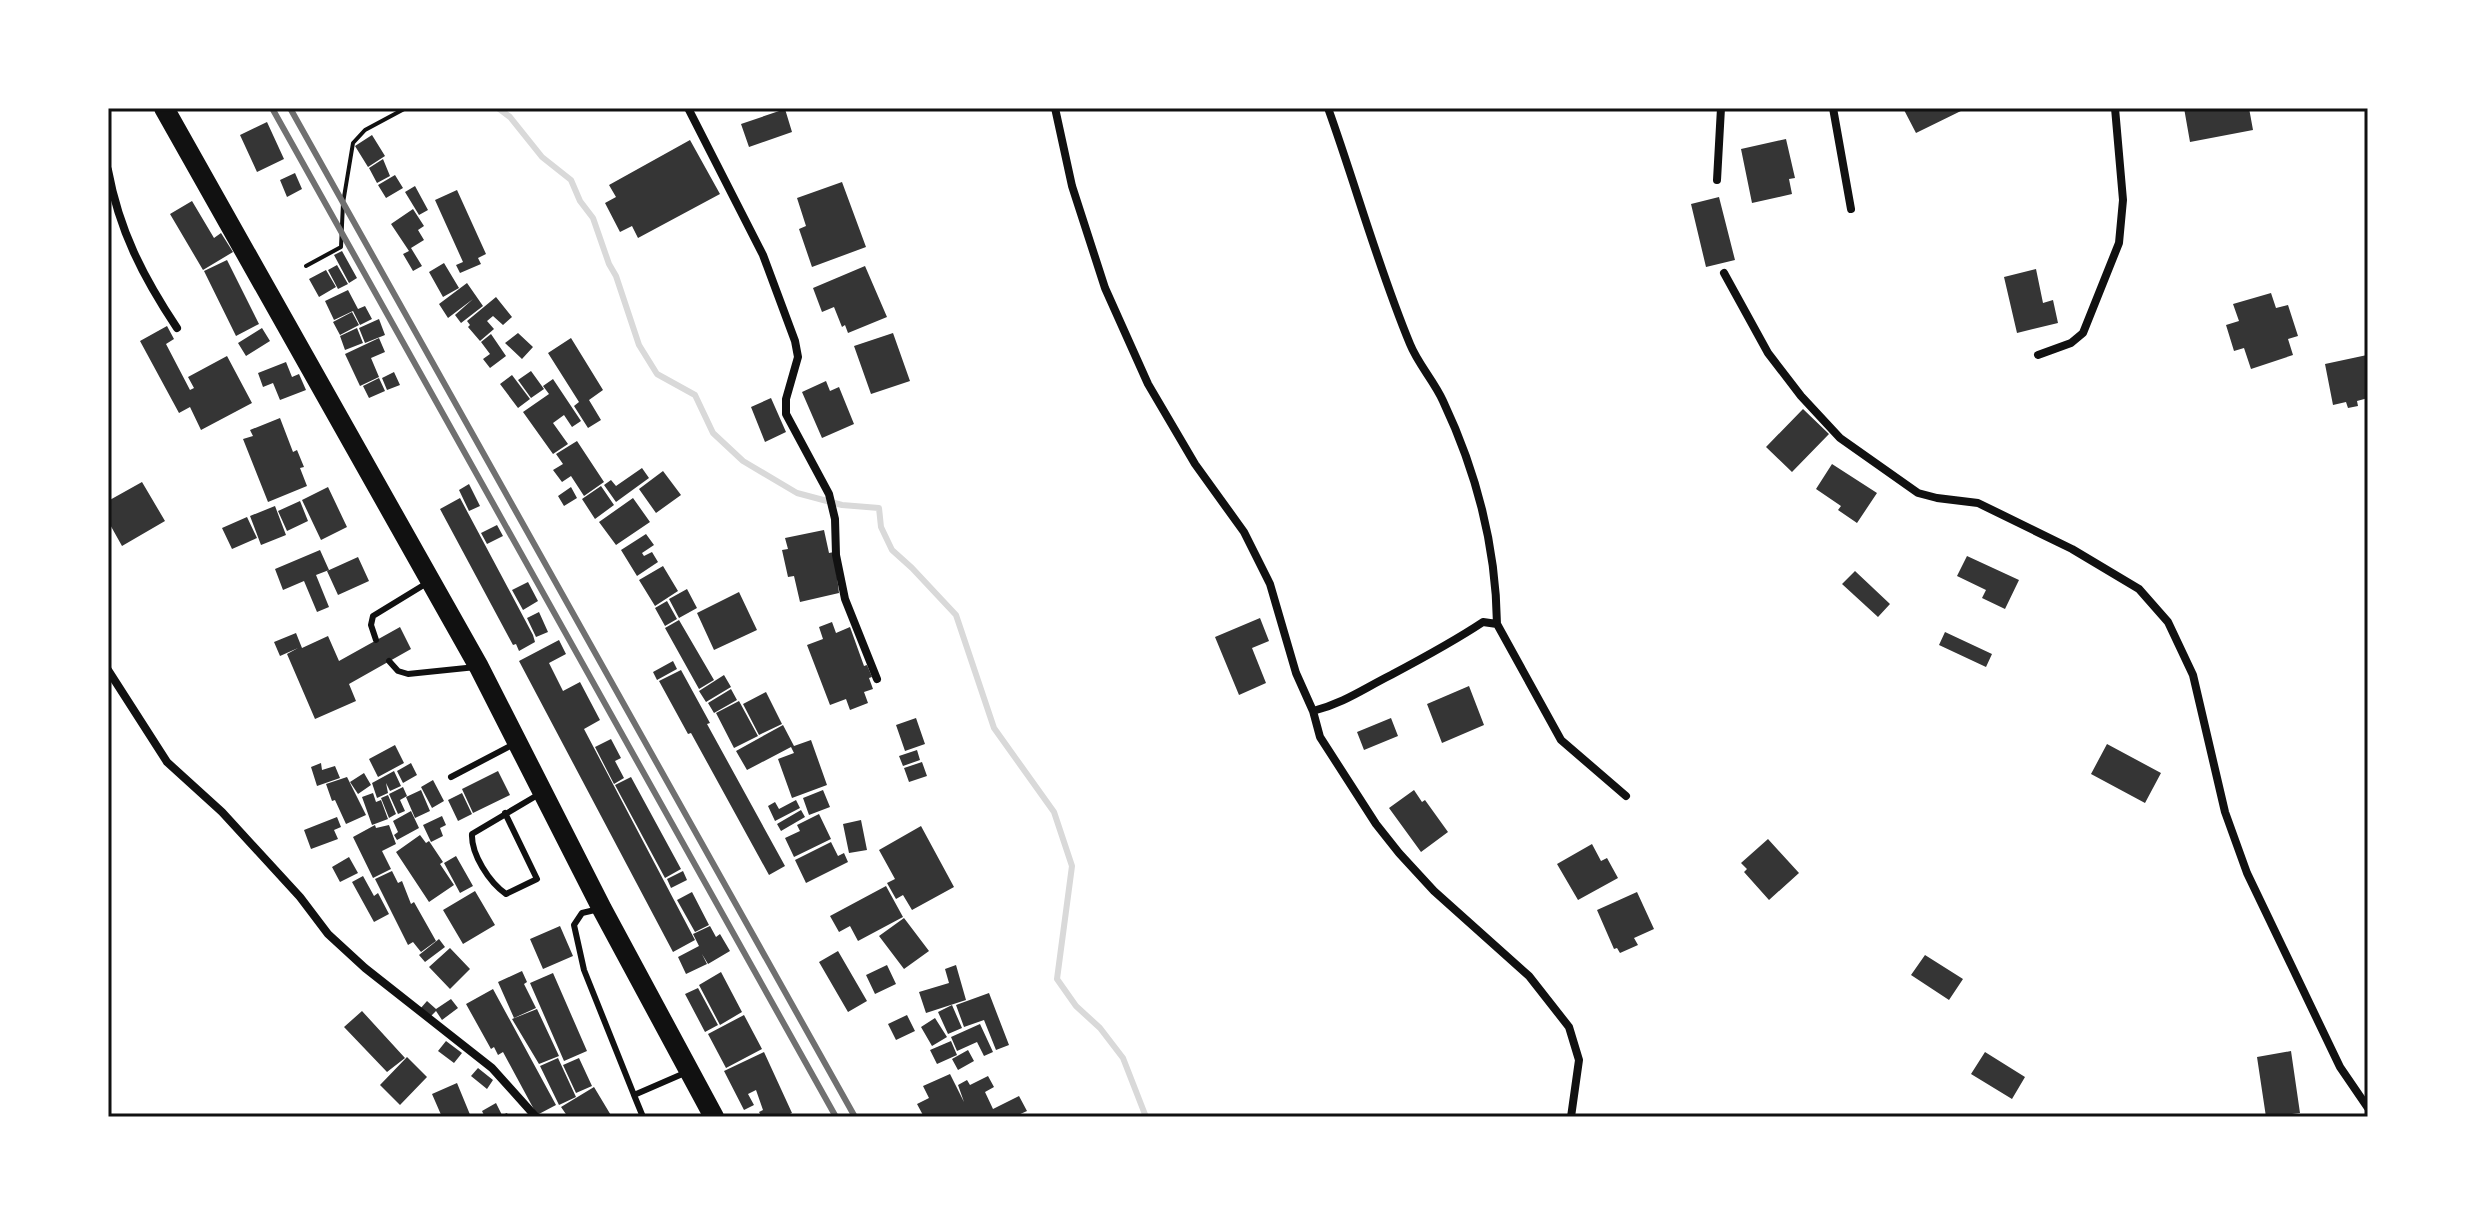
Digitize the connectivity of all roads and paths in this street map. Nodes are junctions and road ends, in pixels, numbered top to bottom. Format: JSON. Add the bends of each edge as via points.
{"nodes":[{"id":1,"x":164,"y":108,"type":"edge"},
{"id":2,"x":406,"y":108,"type":"edge"},
{"id":3,"x":688,"y":108,"type":"edge"},
{"id":4,"x":1055,"y":108,"type":"edge"},
{"id":5,"x":1328,"y":108,"type":"edge"},
{"id":6,"x":1721,"y":108,"type":"edge"},
{"id":7,"x":1833,"y":108,"type":"edge"},
{"id":8,"x":2115,"y":108,"type":"edge"},
{"id":9,"x":108,"y":170,"type":"edge"},
{"id":10,"x":1717,"y":180,"type":"dead end"},
{"id":11,"x":1851,"y":209,"type":"dead end"},
{"id":12,"x":306,"y":266,"type":"dead end"},
{"id":13,"x":1724,"y":273,"type":"dead end"},
{"id":14,"x":177,"y":328,"type":"dead end"},
{"id":15,"x":2038,"y":355,"type":"dead end"},
{"id":16,"x":430,"y":581,"type":"junction"},
{"id":17,"x":1497,"y":624,"type":"junction"},
{"id":18,"x":376,"y":640,"type":"dead end"},
{"id":19,"x":389,"y":661,"type":"dead end"},
{"id":20,"x":479,"y":667,"type":"junction"},
{"id":21,"x":108,"y":670,"type":"edge"},
{"id":22,"x":877,"y":679,"type":"dead end"},
{"id":23,"x":1313,"y":711,"type":"junction"},
{"id":24,"x":519,"y":741,"type":"junction"},
{"id":25,"x":451,"y":777,"type":"dead end"},
{"id":26,"x":543,"y":792,"type":"junction"},
{"id":27,"x":1626,"y":796,"type":"dead end"},
{"id":28,"x":505,"y":813,"type":"junction"},
{"id":29,"x":602,"y":909,"type":"junction"},
{"id":30,"x":690,"y":1071,"type":"junction"},
{"id":31,"x":634,"y":1095,"type":"junction"},
{"id":32,"x":2368,"y":1108,"type":"edge"},
{"id":33,"x":536,"y":1117,"type":"edge"},
{"id":34,"x":643,"y":1117,"type":"edge"},
{"id":35,"x":714,"y":1117,"type":"edge"},
{"id":36,"x":1571,"y":1117,"type":"edge"}],
"edges":[{"from":1,"to":16,"type":"main road"},
{"from":2,"to":12,"type":"path","via":[[365,130],[353,143],[341,247]]},
{"from":3,"to":22,"type":"street","via":[[763,255],[795,341],[798,357],[786,414],[829,494],[845,599]]},
{"from":4,"to":23,"type":"street","via":[[1072,186],[1105,288],[1148,384],[1195,464],[1244,532],[1270,584]]},
{"from":5,"to":17,"type":"street","via":[[1406,334],[1470,464],[1488,533]]},
{"from":6,"to":10,"type":"street"},
{"from":7,"to":11,"type":"street"},
{"from":8,"to":15,"type":"street","via":[[2123,200],[2119,243],[2083,333]]},
{"from":9,"to":14,"type":"street","via":[[115,209],[150,287]]},
{"from":13,"to":32,"type":"street","via":[[1768,353],[1840,438],[1918,493],[1978,503],[2083,556],[2139,589],[2168,622],[2193,675],[2225,812],[2247,873],[2340,1067]]},
{"from":16,"to":18,"type":"lane","via":[[373,616]]},
{"from":16,"to":20,"type":"main road"},
{"from":17,"to":23,"type":"street","via":[[1483,622],[1340,704]]},
{"from":17,"to":27,"type":"street","via":[[1561,740]]},
{"from":19,"to":20,"type":"lane","via":[[408,674]]},
{"from":20,"to":24,"type":"main road"},
{"from":21,"to":33,"type":"street","via":[[167,762],[222,812],[328,934],[492,1068]]},
{"from":23,"to":36,"type":"street","via":[[1320,737],[1399,853],[1529,976],[1569,1027],[1579,1060]]},
{"from":24,"to":25,"type":"lane"},
{"from":24,"to":26,"type":"main road"},
{"from":26,"to":28,"type":"lane"},
{"from":26,"to":29,"type":"main road"},
{"from":28,"to":28,"type":"lane","via":[[472,834],[471,846],[506,894],[537,879]]},
{"from":29,"to":30,"type":"main road"},
{"from":29,"to":31,"type":"lane","via":[[582,913],[574,925],[584,970]]},
{"from":30,"to":31,"type":"lane"},
{"from":30,"to":35,"type":"main road"},
{"from":31,"to":34,"type":"lane"}]}
